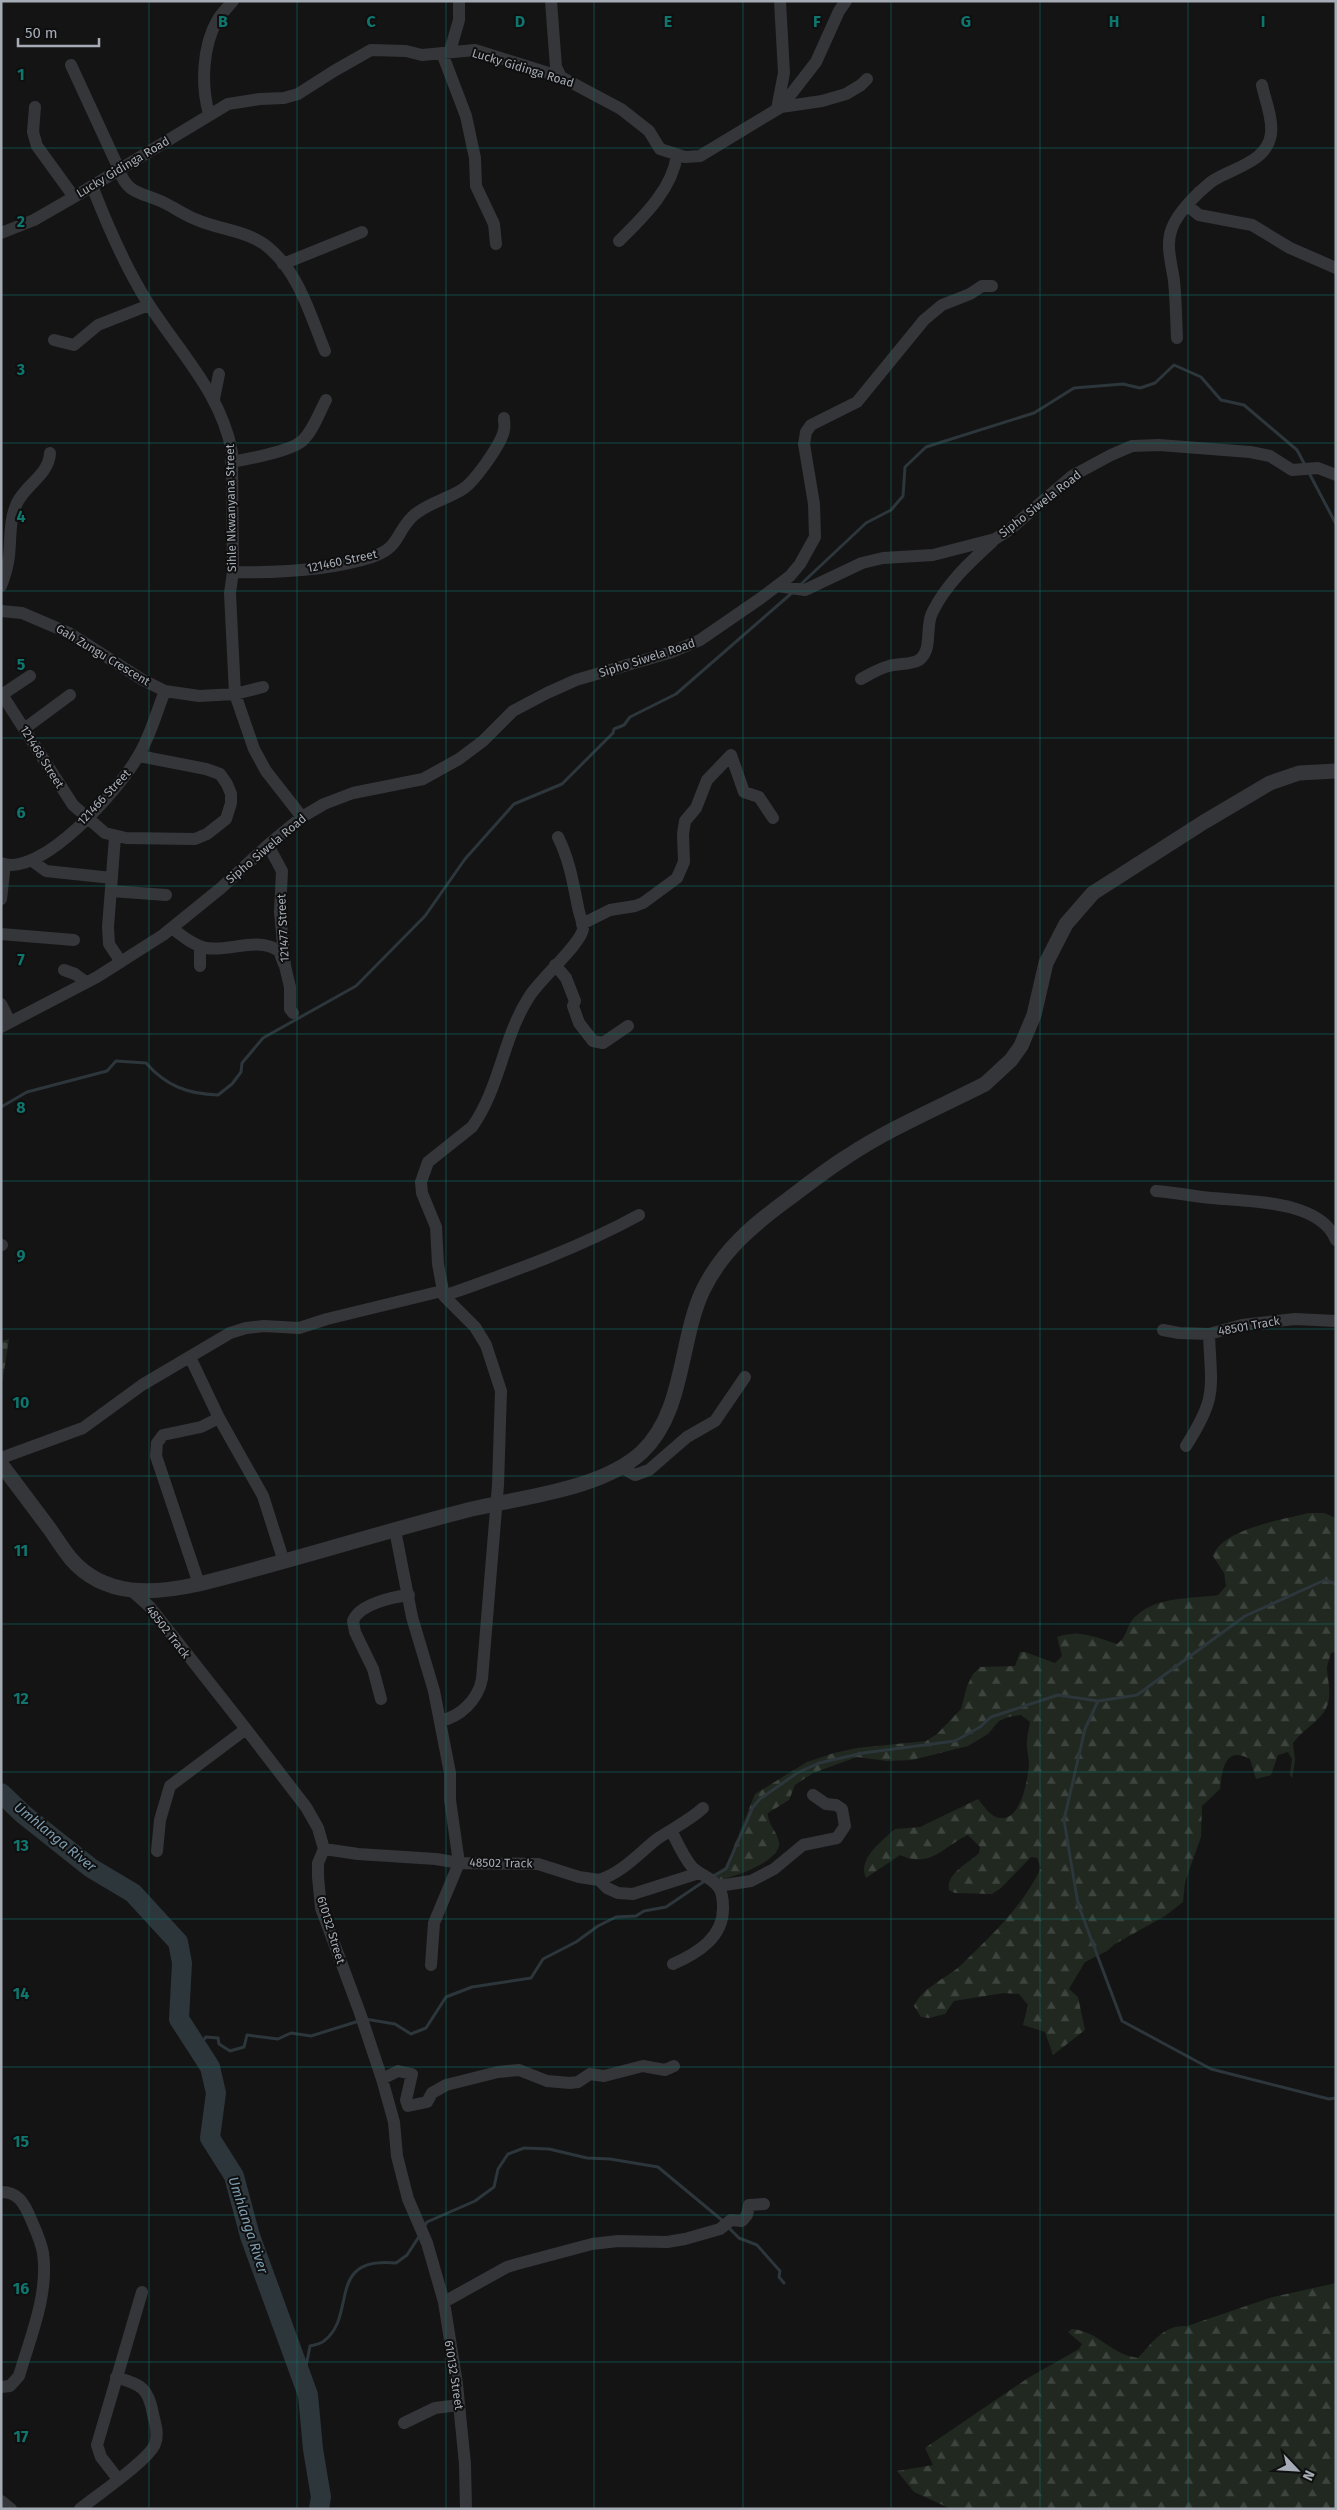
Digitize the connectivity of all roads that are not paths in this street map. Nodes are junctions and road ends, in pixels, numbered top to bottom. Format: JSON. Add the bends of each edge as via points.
{"nodes":[{"id":1,"x":233,"y":1,"type":"edge"},
{"id":2,"x":459,"y":1,"type":"edge"},
{"id":3,"x":551,"y":1,"type":"edge"},
{"id":4,"x":780,"y":1,"type":"edge"},
{"id":5,"x":846,"y":1,"type":"edge"},
{"id":6,"x":446,"y":52,"type":"junction"},
{"id":7,"x":71,"y":65,"type":"dead end"},
{"id":8,"x":561,"y":77,"type":"junction"},
{"id":9,"x":867,"y":79,"type":"dead end"},
{"id":10,"x":1262,"y":85,"type":"dead end"},
{"id":11,"x":35,"y":107,"type":"dead end"},
{"id":12,"x":779,"y":108,"type":"junction"},
{"id":13,"x":209,"y":114,"type":"junction"},
{"id":14,"x":677,"y":155,"type":"junction"},
{"id":15,"x":119,"y":169,"type":"junction"},
{"id":16,"x":92,"y":186,"type":"junction"},
{"id":17,"x":74,"y":197,"type":"junction"},
{"id":18,"x":1188,"y":206,"type":"junction"},
{"id":19,"x":362,"y":232,"type":"dead end"},
{"id":20,"x":1,"y":233,"type":"edge"},
{"id":21,"x":619,"y":241,"type":"dead end"},
{"id":22,"x":496,"y":244,"type":"dead end"},
{"id":23,"x":283,"y":264,"type":"junction"},
{"id":24,"x":1336,"y":268,"type":"edge"},
{"id":25,"x":992,"y":286,"type":"dead end"},
{"id":26,"x":149,"y":305,"type":"junction"},
{"id":27,"x":1177,"y":338,"type":"dead end"},
{"id":28,"x":54,"y":340,"type":"dead end"},
{"id":29,"x":325,"y":351,"type":"dead end"},
{"id":30,"x":219,"y":374,"type":"dead end"},
{"id":31,"x":214,"y":399,"type":"junction"},
{"id":32,"x":326,"y":400,"type":"dead end"},
{"id":33,"x":504,"y":418,"type":"dead end"},
{"id":34,"x":50,"y":453,"type":"dead end"},
{"id":35,"x":231,"y":462,"type":"junction"},
{"id":36,"x":1336,"y":475,"type":"edge"},
{"id":37,"x":995,"y":539,"type":"junction"},
{"id":38,"x":233,"y":572,"type":"junction"},
{"id":39,"x":1,"y":586,"type":"edge"},
{"id":40,"x":781,"y":586,"type":"junction"},
{"id":41,"x":1,"y":611,"type":"edge"},
{"id":42,"x":30,"y":676,"type":"dead end"},
{"id":43,"x":861,"y":678,"type":"dead end"},
{"id":44,"x":264,"y":687,"type":"dead end"},
{"id":45,"x":165,"y":691,"type":"junction"},
{"id":46,"x":2,"y":693,"type":"edge"},
{"id":47,"x":235,"y":694,"type":"junction"},
{"id":48,"x":70,"y":696,"type":"dead end"},
{"id":49,"x":24,"y":729,"type":"junction"},
{"id":50,"x":139,"y":756,"type":"junction"},
{"id":51,"x":1336,"y":771,"type":"edge"},
{"id":52,"x":87,"y":817,"type":"junction"},
{"id":53,"x":302,"y":817,"type":"junction"},
{"id":54,"x":773,"y":818,"type":"dead end"},
{"id":55,"x":115,"y":837,"type":"junction"},
{"id":56,"x":558,"y":837,"type":"dead end"},
{"id":57,"x":268,"y":845,"type":"junction"},
{"id":58,"x":31,"y":860,"type":"junction"},
{"id":59,"x":3,"y":864,"type":"edge"},
{"id":60,"x":111,"y":885,"type":"junction"},
{"id":61,"x":166,"y":896,"type":"dead end"},
{"id":62,"x":1,"y":899,"type":"edge"},
{"id":63,"x":582,"y":924,"type":"junction"},
{"id":64,"x":172,"y":928,"type":"junction"},
{"id":65,"x":1,"y":934,"type":"edge"},
{"id":66,"x":74,"y":940,"type":"dead end"},
{"id":67,"x":200,"y":946,"type":"junction"},
{"id":68,"x":121,"y":962,"type":"junction"},
{"id":69,"x":555,"y":965,"type":"junction"},
{"id":70,"x":200,"y":966,"type":"dead end"},
{"id":71,"x":285,"y":966,"type":"junction"},
{"id":72,"x":64,"y":970,"type":"dead end"},
{"id":73,"x":86,"y":982,"type":"junction"},
{"id":74,"x":1,"y":1004,"type":"edge"},
{"id":75,"x":293,"y":1013,"type":"dead end"},
{"id":76,"x":6,"y":1024,"type":"edge"},
{"id":77,"x":628,"y":1026,"type":"dead end"},
{"id":78,"x":1156,"y":1191,"type":"dead end"},
{"id":79,"x":639,"y":1215,"type":"dead end"},
{"id":80,"x":1336,"y":1240,"type":"edge"},
{"id":81,"x":443,"y":1294,"type":"junction"},
{"id":82,"x":1336,"y":1321,"type":"edge"},
{"id":83,"x":1163,"y":1330,"type":"dead end"},
{"id":84,"x":1209,"y":1334,"type":"junction"},
{"id":85,"x":190,"y":1357,"type":"junction"},
{"id":86,"x":745,"y":1377,"type":"dead end"},
{"id":87,"x":219,"y":1418,"type":"junction"},
{"id":88,"x":1186,"y":1446,"type":"dead end"},
{"id":89,"x":1,"y":1458,"type":"edge"},
{"id":90,"x":1,"y":1464,"type":"edge"},
{"id":91,"x":621,"y":1466,"type":"junction"},
{"id":92,"x":496,"y":1504,"type":"junction"},
{"id":93,"x":396,"y":1530,"type":"junction"},
{"id":94,"x":284,"y":1562,"type":"junction"},
{"id":95,"x":199,"y":1584,"type":"junction"},
{"id":96,"x":132,"y":1591,"type":"junction"},
{"id":97,"x":410,"y":1595,"type":"junction"},
{"id":98,"x":381,"y":1699,"type":"dead end"},
{"id":99,"x":440,"y":1721,"type":"junction"},
{"id":100,"x":246,"y":1728,"type":"junction"},
{"id":101,"x":813,"y":1795,"type":"dead end"},
{"id":102,"x":703,"y":1808,"type":"dead end"},
{"id":103,"x":671,"y":1830,"type":"junction"},
{"id":104,"x":323,"y":1847,"type":"junction"},
{"id":105,"x":157,"y":1851,"type":"dead end"},
{"id":106,"x":459,"y":1863,"type":"junction"},
{"id":107,"x":699,"y":1873,"type":"junction"},
{"id":108,"x":599,"y":1880,"type":"junction"},
{"id":109,"x":716,"y":1884,"type":"junction"},
{"id":110,"x":674,"y":1964,"type":"dead end"},
{"id":111,"x":431,"y":1965,"type":"dead end"},
{"id":112,"x":674,"y":2066,"type":"dead end"},
{"id":113,"x":382,"y":2079,"type":"junction"},
{"id":114,"x":1,"y":2192,"type":"edge"},
{"id":115,"x":764,"y":2204,"type":"dead end"},
{"id":116,"x":142,"y":2292,"type":"dead end"},
{"id":117,"x":444,"y":2302,"type":"junction"},
{"id":118,"x":116,"y":2378,"type":"junction"},
{"id":119,"x":1,"y":2387,"type":"edge"},
{"id":120,"x":459,"y":2405,"type":"junction"},
{"id":121,"x":404,"y":2422,"type":"dead end"},
{"id":122,"x":118,"y":2479,"type":"junction"},
{"id":123,"x":1,"y":2501,"type":"edge"},
{"id":124,"x":11,"y":2509,"type":"edge"},
{"id":125,"x":80,"y":2509,"type":"edge"},
{"id":126,"x":466,"y":2509,"type":"edge"}],
"edges":[{"from":1,"to":13,"type":"street","via":[[214,27],[204,70],[204,96]]},
{"from":2,"to":6,"type":"street","via":[[459,20]]},
{"from":3,"to":8,"type":"street","via":[[556,67]]},
{"from":4,"to":12,"type":"street","via":[[784,73]]},
{"from":5,"to":12,"type":"street","via":[[816,62]]},
{"from":6,"to":8,"type":"street","name":"Lucky Gidinga Road","via":[[475,50]]},
{"from":6,"to":13,"type":"street","name":"Lucky Gidinga Road","via":[[422,55],[371,50],[298,94],[228,104]]},
{"from":6,"to":22,"type":"street","via":[[466,116],[475,158],[476,186],[494,224]]},
{"from":7,"to":15,"type":"street"},
{"from":8,"to":14,"type":"street","name":"Lucky Gidinga Road","via":[[621,109],[649,131],[660,149]]},
{"from":9,"to":12,"type":"street","via":[[846,94]]},
{"from":10,"to":18,"type":"street","via":[[1271,133],[1264,149],[1247,164],[1211,182]]},
{"from":11,"to":17,"type":"street","via":[[33,132],[37,146]]},
{"from":12,"to":14,"type":"street","via":[[700,156]]},
{"from":13,"to":15,"type":"street","name":"Lucky Gidinga Road"},
{"from":14,"to":21,"type":"street","via":[[660,196]]},
{"from":15,"to":16,"type":"street","name":"Lucky Gidinga Road"},
{"from":15,"to":23,"type":"street","via":[[123,181],[136,192],[196,220],[251,237],[269,248]]},
{"from":16,"to":17,"type":"street","name":"Lucky Gidinga Road"},
{"from":16,"to":26,"type":"street","name":"Sihle Nkwanyana Street","via":[[127,269]]},
{"from":17,"to":20,"type":"street","name":"Lucky Gidinga Road","via":[[34,220]]},
{"from":18,"to":24,"type":"street","via":[[1199,215],[1252,225],[1290,248]]},
{"from":18,"to":27,"type":"street","via":[[1177,219],[1169,238]]},
{"from":19,"to":23,"type":"street"},
{"from":23,"to":29,"type":"street","via":[[297,285]]},
{"from":25,"to":40,"type":"street","via":[[982,286],[942,305],[924,320],[857,402],[811,425],[804,444],[814,504],[814,537],[800,564]]},
{"from":26,"to":28,"type":"street","via":[[98,325],[74,345]]},
{"from":26,"to":31,"type":"street","name":"Sihle Nkwanyana Street"},
{"from":30,"to":31,"type":"street"},
{"from":31,"to":35,"type":"street","name":"Sihle Nkwanyana Street","via":[[229,436]]},
{"from":32,"to":35,"type":"street","via":[[302,442]]},
{"from":33,"to":38,"type":"street","name":"121460 Street","via":[[502,437],[472,480],[464,488],[415,514],[394,545],[385,552],[310,569]]},
{"from":34,"to":39,"type":"street","via":[[46,470],[17,502],[8,566]]},
{"from":35,"to":38,"type":"street","name":"Sihle Nkwanyana Street"},
{"from":36,"to":37,"type":"street","name":"Sipho Siwela Road","via":[[1318,468],[1292,470],[1270,456],[1250,452],[1132,446],[1072,476]]},
{"from":37,"to":40,"type":"street","name":"Sipho Siwela Road","via":[[933,555],[884,558],[851,567],[805,590]]},
{"from":37,"to":43,"type":"street","via":[[963,569],[942,595],[928,622],[924,655],[916,662],[888,666]]},
{"from":38,"to":47,"type":"street","name":"Sihle Nkwanyana Street","via":[[230,593]]},
{"from":40,"to":53,"type":"street","name":"Sipho Siwela Road","via":[[700,640],[547,692],[513,711],[477,745],[423,779],[353,793]]},
{"from":41,"to":45,"type":"street","name":"Gah Zungu Crescent","via":[[22,613],[69,633]]},
{"from":42,"to":46,"type":"street"},
{"from":44,"to":47,"type":"street","name":"Gah Zungu Crescent"},
{"from":45,"to":47,"type":"street","name":"Gah Zungu Crescent","via":[[200,696]]},
{"from":45,"to":50,"type":"street","name":"121466 Street"},
{"from":46,"to":49,"type":"street","name":"121468 Street"},
{"from":47,"to":53,"type":"street","name":"Sihle Nkwanyana Street","via":[[254,749],[266,771]]},
{"from":48,"to":49,"type":"street"},
{"from":49,"to":52,"type":"street","name":"121468 Street","via":[[73,805]]},
{"from":50,"to":52,"type":"street","name":"121466 Street","via":[[124,778]]},
{"from":50,"to":55,"type":"street","via":[[206,768],[220,774],[227,784],[232,803],[226,819],[195,839]]},
{"from":51,"to":91,"type":"street","via":[[1298,773],[1270,783],[1115,878],[1084,902],[1066,924],[1046,963],[1034,1015],[1021,1046],[1000,1073],[985,1084],[849,1155],[754,1225],[734,1245],[711,1276],[693,1315],[677,1382],[660,1427],[643,1450]]},
{"from":52,"to":55,"type":"street","name":"121468 Street","via":[[95,826]]},
{"from":52,"to":58,"type":"street","name":"121466 Street","via":[[46,853]]},
{"from":53,"to":57,"type":"street","name":"Sipho Siwela Road"},
{"from":54,"to":63,"type":"street","via":[[760,797],[744,792],[731,755],[707,780],[696,808],[685,821],[682,834],[684,862],[677,878],[635,906],[610,910]]},
{"from":55,"to":60,"type":"street"},
{"from":56,"to":63,"type":"street","via":[[566,852]]},
{"from":57,"to":64,"type":"street","name":"Sipho Siwela Road"},
{"from":57,"to":71,"type":"street","name":"121477 Street","via":[[282,871],[280,912]]},
{"from":58,"to":59,"type":"street","name":"121466 Street"},
{"from":58,"to":60,"type":"street","via":[[46,871]]},
{"from":59,"to":62,"type":"street","name":"121466 Street"},
{"from":60,"to":61,"type":"street"},
{"from":60,"to":68,"type":"street","via":[[109,944]]},
{"from":63,"to":69,"type":"street","via":[[580,938]]},
{"from":64,"to":67,"type":"street"},
{"from":64,"to":68,"type":"street","name":"Sipho Siwela Road"},
{"from":65,"to":66,"type":"street"},
{"from":67,"to":70,"type":"street"},
{"from":67,"to":71,"type":"street","via":[[267,946],[279,951]]},
{"from":68,"to":73,"type":"street","name":"Sipho Siwela Road"},
{"from":69,"to":77,"type":"street","via":[[566,978],[575,1001],[573,1006],[578,1023],[593,1041],[603,1043]]},
{"from":69,"to":81,"type":"street","via":[[521,1011],[477,1120],[434,1156],[423,1171],[422,1193],[436,1227]]},
{"from":71,"to":75,"type":"street","name":"121477 Street"},
{"from":72,"to":73,"type":"street"},
{"from":73,"to":76,"type":"street","name":"Sipho Siwela Road"},
{"from":74,"to":76,"type":"street"},
{"from":78,"to":80,"type":"street","via":[[1257,1201],[1284,1207],[1322,1220]]},
{"from":79,"to":81,"type":"street","via":[[567,1250]]},
{"from":81,"to":85,"type":"street","via":[[291,1330],[264,1326],[246,1328],[230,1333]]},
{"from":81,"to":92,"type":"street","via":[[475,1327],[486,1345],[501,1391]]},
{"from":82,"to":84,"type":"street","name":"48501 Track","via":[[1295,1319],[1242,1325]]},
{"from":83,"to":84,"type":"street","name":"48501 Track"},
{"from":84,"to":88,"type":"street","via":[[1210,1400],[1201,1423]]},
{"from":85,"to":87,"type":"street"},
{"from":85,"to":89,"type":"street","via":[[142,1385],[83,1428]]},
{"from":86,"to":91,"type":"street","via":[[715,1421],[687,1438],[649,1470],[635,1475]]},
{"from":87,"to":94,"type":"street","via":[[263,1496]]},
{"from":87,"to":95,"type":"street","via":[[201,1427],[163,1435],[155,1447],[174,1516]]},
{"from":90,"to":96,"type":"street","via":[[72,1560],[99,1581]]},
{"from":91,"to":92,"type":"street","via":[[599,1479]]},
{"from":92,"to":93,"type":"street"},
{"from":92,"to":99,"type":"street","via":[[481,1685],[462,1711]]},
{"from":93,"to":94,"type":"street"},
{"from":93,"to":97,"type":"street"},
{"from":94,"to":95,"type":"street"},
{"from":95,"to":96,"type":"street","via":[[165,1591]]},
{"from":96,"to":100,"type":"street","name":"48502 Track","via":[[150,1607]]},
{"from":97,"to":98,"type":"street","via":[[386,1598],[359,1611],[353,1621],[373,1669]]},
{"from":97,"to":99,"type":"street","via":[[412,1617]]},
{"from":99,"to":106,"type":"street","via":[[450,1773],[450,1800]]},
{"from":100,"to":104,"type":"street","name":"48502 Track","via":[[306,1807],[318,1828]]},
{"from":100,"to":105,"type":"street","via":[[170,1786],[160,1820]]},
{"from":101,"to":109,"type":"street","via":[[842,1809],[845,1826],[837,1838],[803,1845],[751,1881]]},
{"from":102,"to":103,"type":"street"},
{"from":103,"to":107,"type":"street","via":[[687,1860]]},
{"from":103,"to":108,"type":"street","via":[[620,1870]]},
{"from":104,"to":106,"type":"street","name":"48502 Track","via":[[358,1854]]},
{"from":104,"to":113,"type":"street","name":"610132 Street","via":[[318,1870],[321,1908]]},
{"from":106,"to":108,"type":"street","name":"48502 Track","via":[[538,1864]]},
{"from":106,"to":111,"type":"street","via":[[434,1923]]},
{"from":107,"to":108,"type":"street","name":"48502 Track","via":[[633,1894],[618,1893]]},
{"from":107,"to":109,"type":"street"},
{"from":109,"to":110,"type":"street","via":[[723,1900],[720,1927],[692,1956]]},
{"from":112,"to":113,"type":"street","via":[[665,2070],[643,2066],[604,2076],[590,2074],[570,2083],[547,2081],[519,2070],[498,2072],[446,2085],[432,2093],[427,2102],[408,2106],[406,2100],[412,2074],[398,2071]]},
{"from":113,"to":117,"type":"street","name":"610132 Street","via":[[394,2122],[397,2156],[408,2199],[426,2241]]},
{"from":114,"to":119,"type":"street","via":[[21,2199],[40,2239],[44,2280],[19,2376],[10,2386]]},
{"from":115,"to":117,"type":"street","via":[[749,2205],[742,2221],[731,2220],[720,2228],[686,2239],[592,2244],[510,2266]]},
{"from":116,"to":118,"type":"street"},
{"from":117,"to":120,"type":"street","name":"610132 Street"},
{"from":118,"to":122,"type":"street","via":[[97,2445],[100,2457]]},
{"from":118,"to":122,"type":"street","via":[[138,2385],[147,2392],[157,2433],[151,2451]]},
{"from":120,"to":121,"type":"street","via":[[435,2408]]},
{"from":120,"to":126,"type":"street","name":"610132 Street"},
{"from":122,"to":125,"type":"street"},
{"from":123,"to":124,"type":"street"}]}
